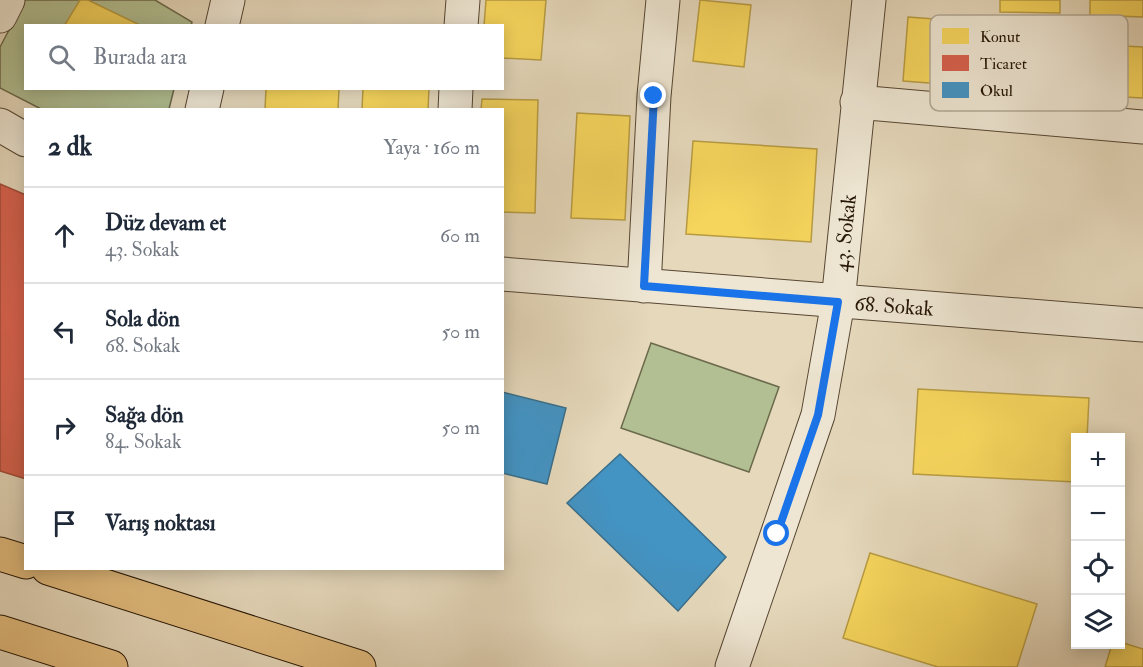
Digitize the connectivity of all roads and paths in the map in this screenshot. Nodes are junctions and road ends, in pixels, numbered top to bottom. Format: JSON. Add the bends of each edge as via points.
{"nodes":[{"id":1,"x":8,"y":0,"type":"edge"},
{"id":2,"x":463,"y":0,"type":"edge"},
{"id":3,"x":663,"y":0,"type":"edge"},
{"id":4,"x":869,"y":0,"type":"edge"},
{"id":5,"x":0,"y":15,"type":"edge"},
{"id":6,"x":461,"y":24,"type":"edge"},
{"id":7,"x":207,"y":90,"type":"edge"},
{"id":8,"x":456,"y":90,"type":"edge"},
{"id":9,"x":857,"y":102,"type":"junction"},
{"id":10,"x":202,"y":108,"type":"edge"},
{"id":11,"x":455,"y":108,"type":"edge"},
{"id":12,"x":930,"y":108,"type":"edge"},
{"id":13,"x":960,"y":111,"type":"edge"},
{"id":14,"x":0,"y":125,"type":"edge"},
{"id":15,"x":1143,"y":127,"type":"edge"},
{"id":16,"x":24,"y":139,"type":"edge"},
{"id":17,"x":504,"y":274,"type":"edge"},
{"id":18,"x":644,"y":286,"type":"junction"},
{"id":19,"x":838,"y":302,"type":"junction"},
{"id":20,"x":1143,"y":326,"type":"edge"},
{"id":21,"x":0,"y":554,"type":"edge"},
{"id":22,"x":24,"y":561,"type":"edge"},
{"id":23,"x":61,"y":570,"type":"edge"},
{"id":24,"x":86,"y":574,"type":"edge"},
{"id":25,"x":0,"y":632,"type":"edge"},
{"id":26,"x":66,"y":660,"type":"edge"},
{"id":27,"x":111,"y":667,"type":"edge"},
{"id":28,"x":359,"y":667,"type":"edge"},
{"id":29,"x":732,"y":667,"type":"edge"}],
"edges":[{"from":1,"to":5,"type":"street"},
{"from":2,"to":6,"type":"street"},
{"from":3,"to":18,"type":"street"},
{"from":4,"to":9,"type":"street","name":"43. Sokak"},
{"from":7,"to":10,"type":"street"},
{"from":8,"to":11,"type":"street"},
{"from":9,"to":12,"type":"street"},
{"from":9,"to":19,"type":"street","name":"43. Sokak"},
{"from":13,"to":15,"type":"street"},
{"from":14,"to":16,"type":"street"},
{"from":17,"to":18,"type":"street","name":"68. Sokak"},
{"from":18,"to":19,"type":"street","name":"68. Sokak"},
{"from":19,"to":20,"type":"street","name":"68. Sokak"},
{"from":19,"to":29,"type":"street","name":"43. Sokak","via":[[818,415]]},
{"from":21,"to":22,"type":"main road"},
{"from":23,"to":24,"type":"main road"},
{"from":24,"to":28,"type":"main road"},
{"from":25,"to":26,"type":"main road"},
{"from":26,"to":27,"type":"main road"}]}
